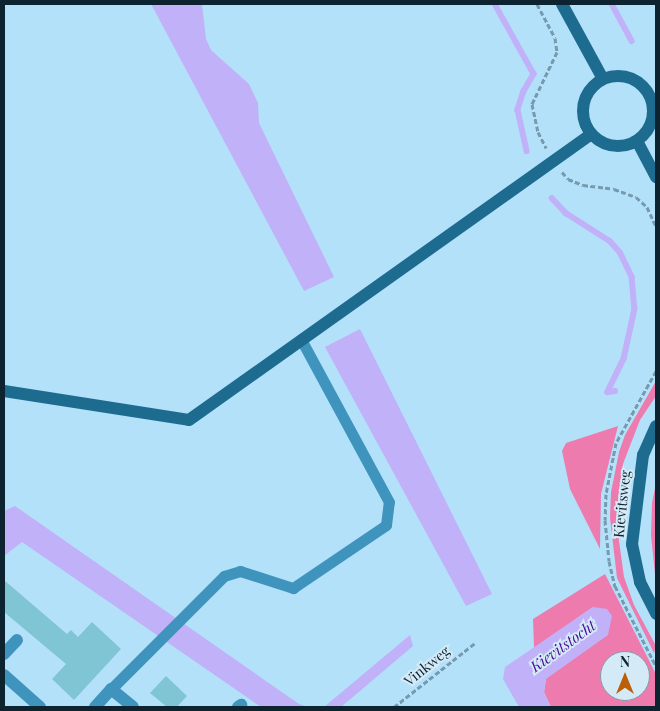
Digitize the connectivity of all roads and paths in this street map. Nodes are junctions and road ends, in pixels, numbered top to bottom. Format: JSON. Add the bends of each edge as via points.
{"nodes":[{"id":1,"x":537,"y":4,"type":"edge"},
{"id":2,"x":562,"y":4,"type":"edge"},
{"id":3,"x":555,"y":38,"type":"dead end"},
{"id":4,"x":603,"y":79,"type":"junction"},
{"id":5,"x":591,"y":134,"type":"junction"},
{"id":6,"x":637,"y":141,"type":"junction"},
{"id":7,"x":656,"y":177,"type":"edge"},
{"id":8,"x":647,"y":207,"type":"dead end"},
{"id":9,"x":656,"y":226,"type":"edge"},
{"id":10,"x":301,"y":339,"type":"junction"},
{"id":11,"x":4,"y":391,"type":"edge"},
{"id":12,"x":656,"y":426,"type":"edge"},
{"id":13,"x":656,"y":614,"type":"edge"},
{"id":14,"x":17,"y":640,"type":"dead end"},
{"id":15,"x":475,"y":643,"type":"dead end"},
{"id":16,"x":4,"y":654,"type":"edge"},
{"id":17,"x":4,"y":675,"type":"edge"},
{"id":18,"x":112,"y":689,"type":"junction"},
{"id":19,"x":40,"y":707,"type":"edge"},
{"id":20,"x":95,"y":707,"type":"edge"},
{"id":21,"x":133,"y":707,"type":"edge"},
{"id":22,"x":394,"y":707,"type":"edge"}],
"edges":[{"from":1,"to":3,"type":"path"},
{"from":2,"to":4,"type":"street"},
{"from":4,"to":5,"type":"street","via":[[594,84],[583,103],[585,124]]},
{"from":4,"to":6,"type":"street","via":[[624,76],[643,86],[649,94],[653,115],[648,130]]},
{"from":5,"to":6,"type":"street","via":[[598,141],[618,146]]},
{"from":5,"to":10,"type":"street"},
{"from":6,"to":7,"type":"street"},
{"from":8,"to":9,"type":"path"},
{"from":10,"to":11,"type":"street","via":[[189,420]]},
{"from":10,"to":18,"type":"lane","via":[[390,502],[386,525],[293,588],[240,571],[231,572]]},
{"from":12,"to":13,"type":"street","name":"Kievitsweg","via":[[642,455],[632,544],[640,582]]},
{"from":14,"to":16,"type":"street"},
{"from":15,"to":22,"type":"path","name":"Vinkweg"},
{"from":17,"to":19,"type":"street"},
{"from":18,"to":20,"type":"street"},
{"from":18,"to":21,"type":"street"}]}
